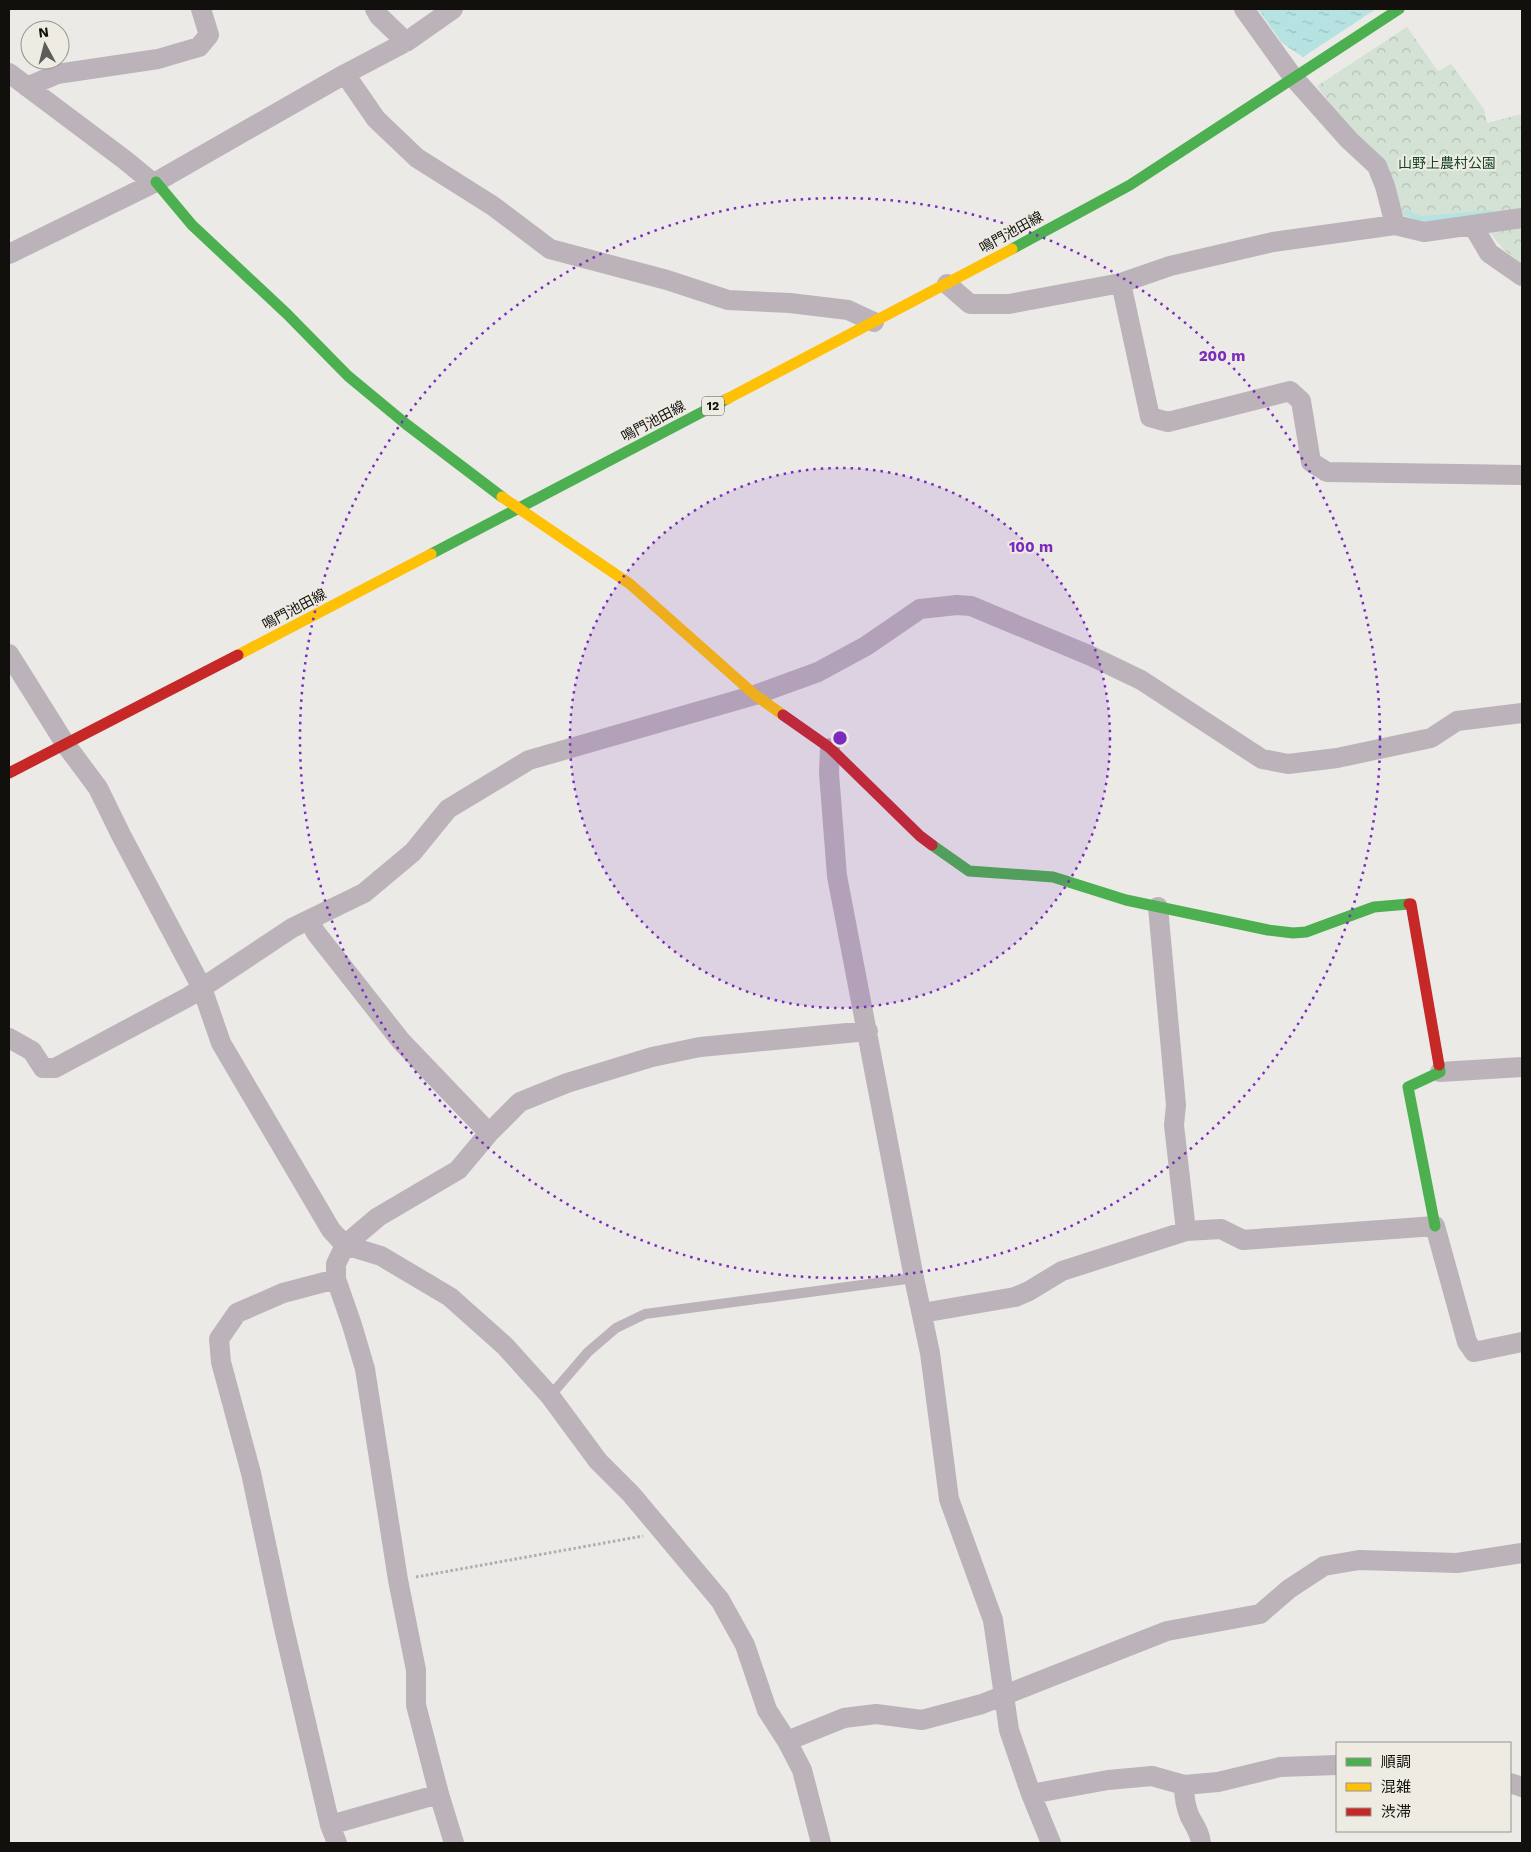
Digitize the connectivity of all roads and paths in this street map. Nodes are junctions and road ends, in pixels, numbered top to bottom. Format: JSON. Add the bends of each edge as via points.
{"nodes":[{"id":1,"x":202,"y":9,"type":"edge"},
{"id":2,"x":375,"y":9,"type":"edge"},
{"id":3,"x":453,"y":9,"type":"edge"},
{"id":4,"x":1244,"y":9,"type":"edge"},
{"id":5,"x":1399,"y":9,"type":"edge"},
{"id":6,"x":406,"y":42,"type":"junction"},
{"id":7,"x":9,"y":73,"type":"edge"},
{"id":8,"x":345,"y":74,"type":"junction"},
{"id":9,"x":1293,"y":77,"type":"junction"},
{"id":10,"x":27,"y":87,"type":"junction"},
{"id":11,"x":155,"y":182,"type":"junction"},
{"id":12,"x":1522,"y":218,"type":"edge"},
{"id":13,"x":1394,"y":225,"type":"junction"},
{"id":14,"x":1473,"y":226,"type":"junction"},
{"id":15,"x":9,"y":254,"type":"edge"},
{"id":16,"x":1522,"y":276,"type":"edge"},
{"id":17,"x":1121,"y":283,"type":"junction"},
{"id":18,"x":947,"y":284,"type":"junction"},
{"id":19,"x":874,"y":322,"type":"junction"},
{"id":20,"x":1522,"y":474,"type":"edge"},
{"id":21,"x":517,"y":508,"type":"junction"},
{"id":22,"x":9,"y":654,"type":"edge"},
{"id":23,"x":755,"y":695,"type":"junction"},
{"id":24,"x":1522,"y":713,"type":"edge"},
{"id":25,"x":66,"y":745,"type":"junction"},
{"id":26,"x":830,"y":748,"type":"junction"},
{"id":27,"x":9,"y":773,"type":"edge"},
{"id":28,"x":1158,"y":907,"type":"junction"},
{"id":29,"x":309,"y":920,"type":"junction"},
{"id":30,"x":202,"y":988,"type":"junction"},
{"id":31,"x":868,"y":1031,"type":"junction"},
{"id":32,"x":9,"y":1038,"type":"edge"},
{"id":33,"x":1522,"y":1067,"type":"edge"},
{"id":34,"x":1440,"y":1072,"type":"junction"},
{"id":35,"x":489,"y":1133,"type":"junction"},
{"id":36,"x":1435,"y":1226,"type":"junction"},
{"id":37,"x":1186,"y":1231,"type":"junction"},
{"id":38,"x":346,"y":1245,"type":"junction"},
{"id":39,"x":914,"y":1278,"type":"junction"},
{"id":40,"x":336,"y":1280,"type":"junction"},
{"id":41,"x":922,"y":1313,"type":"junction"},
{"id":42,"x":1522,"y":1342,"type":"edge"},
{"id":43,"x":550,"y":1396,"type":"junction"},
{"id":44,"x":661,"y":1530,"type":"junction"},
{"id":45,"x":1522,"y":1553,"type":"edge"},
{"id":46,"x":398,"y":1580,"type":"junction"},
{"id":47,"x":1003,"y":1696,"type":"junction"},
{"id":48,"x":787,"y":1740,"type":"junction"},
{"id":49,"x":1336,"y":1765,"type":"edge"},
{"id":50,"x":1184,"y":1785,"type":"junction"},
{"id":51,"x":439,"y":1794,"type":"junction"},
{"id":52,"x":1031,"y":1794,"type":"junction"},
{"id":53,"x":334,"y":1834,"type":"edge"},
{"id":54,"x":454,"y":1843,"type":"edge"},
{"id":55,"x":821,"y":1843,"type":"edge"},
{"id":56,"x":1051,"y":1843,"type":"edge"},
{"id":57,"x":1201,"y":1843,"type":"edge"}],
"edges":[{"from":1,"to":10,"type":"street","via":[[209,35],[199,47],[158,59],[57,74]]},
{"from":2,"to":6,"type":"street"},
{"from":3,"to":6,"type":"street"},
{"from":4,"to":9,"type":"street"},
{"from":5,"to":9,"type":"street","name":"鳴門池田線","number":"12"},
{"from":6,"to":8,"type":"street"},
{"from":7,"to":10,"type":"street"},
{"from":8,"to":11,"type":"street"},
{"from":8,"to":19,"type":"street","via":[[376,119],[417,158],[493,206],[550,248],[728,300],[848,310]]},
{"from":9,"to":13,"type":"street","via":[[1349,140],[1377,166]]},
{"from":9,"to":18,"type":"street","name":"鳴門池田線","number":"12","via":[[1130,185]]},
{"from":10,"to":11,"type":"street"},
{"from":11,"to":15,"type":"street"},
{"from":11,"to":21,"type":"street","via":[[192,225],[288,314],[348,376]]},
{"from":12,"to":14,"type":"street"},
{"from":13,"to":14,"type":"street","via":[[1424,232]]},
{"from":13,"to":17,"type":"street","via":[[1273,242],[1170,266]]},
{"from":14,"to":16,"type":"street","via":[[1490,253]]},
{"from":17,"to":18,"type":"street","via":[[1009,304],[970,304]]},
{"from":17,"to":20,"type":"street","via":[[1150,416],[1168,422],[1290,391],[1301,401],[1311,462],[1327,472]]},
{"from":18,"to":19,"type":"street","name":"鳴門池田線","number":"12"},
{"from":19,"to":21,"type":"street","name":"鳴門池田線","number":"12"},
{"from":21,"to":23,"type":"street","via":[[630,584]]},
{"from":21,"to":25,"type":"street","name":"鳴門池田線","number":"12"},
{"from":22,"to":25,"type":"street"},
{"from":23,"to":24,"type":"street","via":[[818,672],[866,646],[920,609],[957,605],[971,606],[1141,680],[1262,759],[1288,764],[1337,758],[1431,738],[1457,721]]},
{"from":23,"to":26,"type":"street"},
{"from":23,"to":29,"type":"street","via":[[529,760],[448,809],[414,852],[364,893]]},
{"from":25,"to":27,"type":"street","name":"鳴門池田線","number":"12"},
{"from":25,"to":30,"type":"street","via":[[98,788]]},
{"from":26,"to":28,"type":"street","via":[[920,836],[970,872],[1053,877]]},
{"from":26,"to":31,"type":"street","via":[[837,876]]},
{"from":28,"to":34,"type":"street","via":[[1293,933],[1306,932],[1374,907],[1411,904]]},
{"from":28,"to":37,"type":"street","via":[[1176,1104],[1174,1125]]},
{"from":29,"to":30,"type":"street"},
{"from":29,"to":35,"type":"street","via":[[401,1041]]},
{"from":30,"to":32,"type":"street","via":[[55,1068],[43,1068],[32,1051]]},
{"from":30,"to":38,"type":"street","via":[[221,1043],[331,1230]]},
{"from":31,"to":35,"type":"street","via":[[700,1047],[652,1057],[567,1083],[520,1102]]},
{"from":31,"to":39,"type":"street"},
{"from":33,"to":34,"type":"street"},
{"from":34,"to":36,"type":"street","via":[[1408,1087]]},
{"from":35,"to":38,"type":"street","via":[[458,1170],[378,1217]]},
{"from":36,"to":37,"type":"street","via":[[1243,1240],[1221,1229]]},
{"from":36,"to":42,"type":"street","via":[[1467,1342],[1474,1352]]},
{"from":37,"to":41,"type":"street","via":[[1062,1271],[1015,1297]]},
{"from":38,"to":40,"type":"street","via":[[336,1264]]},
{"from":38,"to":43,"type":"street","via":[[382,1256],[450,1297],[504,1346]]},
{"from":39,"to":41,"type":"street"},
{"from":39,"to":43,"type":"lane","via":[[645,1314],[616,1328],[588,1352]]},
{"from":40,"to":46,"type":"street","via":[[365,1370]]},
{"from":40,"to":53,"type":"street","via":[[284,1293],[237,1313],[219,1339],[221,1362],[251,1473],[283,1624]]},
{"from":41,"to":47,"type":"street","via":[[949,1499],[993,1620]]},
{"from":43,"to":44,"type":"street","via":[[598,1460]]},
{"from":44,"to":46,"type":"path","via":[[652,1535]]},
{"from":44,"to":48,"type":"street","via":[[720,1600],[745,1645],[768,1710]]},
{"from":45,"to":47,"type":"street","via":[[1457,1563],[1359,1560],[1324,1566],[1289,1589],[1260,1614],[1166,1630]]},
{"from":46,"to":51,"type":"street","via":[[416,1670],[416,1705]]},
{"from":47,"to":48,"type":"street","via":[[922,1720],[876,1714],[844,1718]]},
{"from":47,"to":52,"type":"street","via":[[1009,1730]]},
{"from":48,"to":55,"type":"street","via":[[802,1770]]},
{"from":49,"to":50,"type":"street","via":[[1280,1767],[1218,1782]]},
{"from":50,"to":52,"type":"street","via":[[1152,1776],[1108,1780]]},
{"from":50,"to":57,"type":"street","via":[[1190,1815]]},
{"from":51,"to":53,"type":"street"},
{"from":51,"to":54,"type":"street"},
{"from":52,"to":56,"type":"street"}]}
